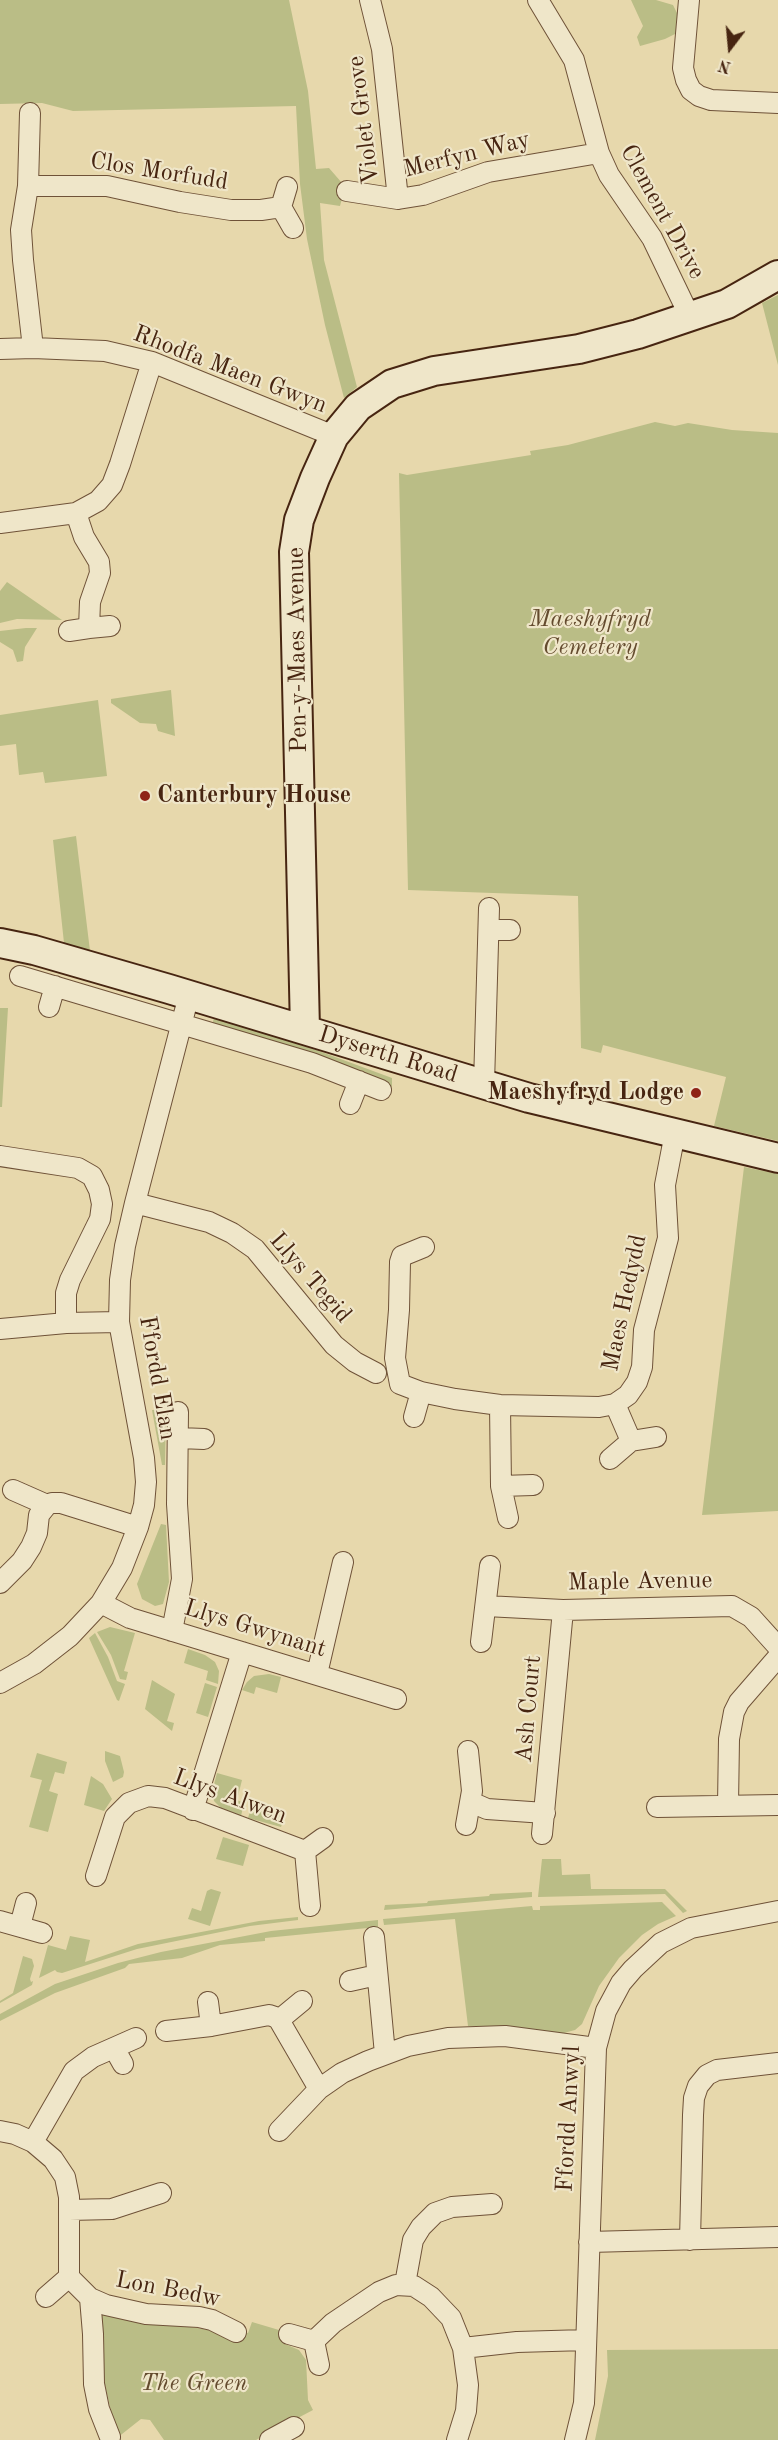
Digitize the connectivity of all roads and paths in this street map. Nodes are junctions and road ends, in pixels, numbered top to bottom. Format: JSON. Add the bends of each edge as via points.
{"nodes":[{"id":1,"x":370,"y":0,"type":"edge"},
{"id":2,"x":538,"y":0,"type":"edge"},
{"id":3,"x":689,"y":0,"type":"edge"},
{"id":4,"x":778,"y":103,"type":"edge"},
{"id":5,"x":30,"y":113,"type":"dead end"},
{"id":6,"x":599,"y":153,"type":"junction"},
{"id":7,"x":28,"y":186,"type":"junction"},
{"id":8,"x":287,"y":187,"type":"dead end"},
{"id":9,"x":347,"y":191,"type":"dead end"},
{"id":10,"x":398,"y":199,"type":"junction"},
{"id":11,"x":281,"y":207,"type":"junction"},
{"id":12,"x":293,"y":228,"type":"dead end"},
{"id":13,"x":778,"y":275,"type":"edge"},
{"id":14,"x":690,"y":317,"type":"junction"},
{"id":15,"x":33,"y":348,"type":"junction"},
{"id":16,"x":0,"y":349,"type":"edge"},
{"id":17,"x":152,"y":362,"type":"junction"},
{"id":18,"x":334,"y":436,"type":"junction"},
{"id":19,"x":76,"y":513,"type":"junction"},
{"id":20,"x":0,"y":523,"type":"edge"},
{"id":21,"x":110,"y":626,"type":"dead end"},
{"id":22,"x":89,"y":628,"type":"junction"},
{"id":23,"x":69,"y":631,"type":"dead end"},
{"id":24,"x":489,"y":908,"type":"dead end"},
{"id":25,"x":489,"y":930,"type":"junction"},
{"id":26,"x":510,"y":930,"type":"dead end"},
{"id":27,"x":0,"y":943,"type":"edge"},
{"id":28,"x":20,"y":976,"type":"dead end"},
{"id":29,"x":55,"y":986,"type":"junction"},
{"id":30,"x":189,"y":995,"type":"junction"},
{"id":31,"x":49,"y":1007,"type":"dead end"},
{"id":32,"x":182,"y":1023,"type":"junction"},
{"id":33,"x":305,"y":1030,"type":"junction"},
{"id":34,"x":359,"y":1081,"type":"junction"},
{"id":35,"x":484,"y":1084,"type":"junction"},
{"id":36,"x":381,"y":1090,"type":"dead end"},
{"id":37,"x":350,"y":1104,"type":"dead end"},
{"id":38,"x":675,"y":1133,"type":"junction"},
{"id":39,"x":0,"y":1156,"type":"edge"},
{"id":40,"x":778,"y":1158,"type":"edge"},
{"id":41,"x":135,"y":1203,"type":"junction"},
{"id":42,"x":424,"y":1247,"type":"dead end"},
{"id":43,"x":118,"y":1322,"type":"junction"},
{"id":44,"x":66,"y":1323,"type":"junction"},
{"id":45,"x":0,"y":1329,"type":"edge"},
{"id":46,"x":376,"y":1373,"type":"dead end"},
{"id":47,"x":421,"y":1392,"type":"junction"},
{"id":48,"x":615,"y":1404,"type":"junction"},
{"id":49,"x":500,"y":1405,"type":"junction"},
{"id":50,"x":178,"y":1412,"type":"dead end"},
{"id":51,"x":414,"y":1417,"type":"dead end"},
{"id":52,"x":656,"y":1437,"type":"dead end"},
{"id":53,"x":179,"y":1438,"type":"junction"},
{"id":54,"x":204,"y":1439,"type":"dead end"},
{"id":55,"x":631,"y":1441,"type":"junction"},
{"id":56,"x":610,"y":1459,"type":"dead end"},
{"id":57,"x":533,"y":1485,"type":"dead end"},
{"id":58,"x":501,"y":1486,"type":"junction"},
{"id":59,"x":13,"y":1490,"type":"dead end"},
{"id":60,"x":47,"y":1505,"type":"junction"},
{"id":61,"x":508,"y":1518,"type":"dead end"},
{"id":62,"x":138,"y":1527,"type":"junction"},
{"id":63,"x":343,"y":1562,"type":"dead end"},
{"id":64,"x":490,"y":1566,"type":"dead end"},
{"id":65,"x":0,"y":1583,"type":"edge"},
{"id":66,"x":101,"y":1603,"type":"junction"},
{"id":67,"x":486,"y":1606,"type":"junction"},
{"id":68,"x":564,"y":1610,"type":"junction"},
{"id":69,"x":172,"y":1631,"type":"junction"},
{"id":70,"x":481,"y":1642,"type":"dead end"},
{"id":71,"x":778,"y":1647,"type":"edge"},
{"id":72,"x":242,"y":1652,"type":"junction"},
{"id":73,"x":778,"y":1657,"type":"edge"},
{"id":74,"x":317,"y":1674,"type":"junction"},
{"id":75,"x":0,"y":1683,"type":"edge"},
{"id":76,"x":396,"y":1699,"type":"dead end"},
{"id":77,"x":468,"y":1751,"type":"dead end"},
{"id":78,"x":471,"y":1802,"type":"junction"},
{"id":79,"x":728,"y":1805,"type":"junction"},
{"id":80,"x":778,"y":1805,"type":"edge"},
{"id":81,"x":657,"y":1808,"type":"dead end"},
{"id":82,"x":193,"y":1810,"type":"junction"},
{"id":83,"x":545,"y":1813,"type":"junction"},
{"id":84,"x":466,"y":1825,"type":"dead end"},
{"id":85,"x":542,"y":1834,"type":"dead end"},
{"id":86,"x":323,"y":1838,"type":"dead end"},
{"id":87,"x":305,"y":1851,"type":"junction"},
{"id":88,"x":96,"y":1876,"type":"dead end"},
{"id":89,"x":26,"y":1903,"type":"dead end"},
{"id":90,"x":310,"y":1906,"type":"dead end"},
{"id":91,"x":778,"y":1911,"type":"edge"},
{"id":92,"x":0,"y":1921,"type":"edge"},
{"id":93,"x":20,"y":1926,"type":"junction"},
{"id":94,"x":42,"y":1933,"type":"dead end"},
{"id":95,"x":374,"y":1937,"type":"dead end"},
{"id":96,"x":377,"y":1975,"type":"junction"},
{"id":97,"x":350,"y":1981,"type":"dead end"},
{"id":98,"x":302,"y":2001,"type":"dead end"},
{"id":99,"x":208,"y":2002,"type":"dead end"},
{"id":100,"x":279,"y":2020,"type":"junction"},
{"id":101,"x":211,"y":2026,"type":"junction"},
{"id":102,"x":166,"y":2031,"type":"dead end"},
{"id":103,"x":136,"y":2038,"type":"dead end"},
{"id":104,"x":596,"y":2048,"type":"junction"},
{"id":105,"x":385,"y":2054,"type":"junction"},
{"id":106,"x":778,"y":2063,"type":"edge"},
{"id":107,"x":319,"y":2089,"type":"junction"},
{"id":108,"x":0,"y":2131,"type":"edge"},
{"id":109,"x":279,"y":2131,"type":"dead end"},
{"id":110,"x":33,"y":2142,"type":"junction"},
{"id":111,"x":161,"y":2193,"type":"dead end"},
{"id":112,"x":492,"y":2204,"type":"dead end"},
{"id":113,"x":69,"y":2210,"type":"junction"},
{"id":114,"x":778,"y":2237,"type":"edge"},
{"id":115,"x":690,"y":2240,"type":"junction"},
{"id":116,"x":589,"y":2242,"type":"junction"},
{"id":117,"x":69,"y":2277,"type":"junction"},
{"id":118,"x":405,"y":2284,"type":"junction"},
{"id":119,"x":46,"y":2297,"type":"dead end"},
{"id":120,"x":90,"y":2298,"type":"junction"},
{"id":121,"x":236,"y":2332,"type":"dead end"},
{"id":122,"x":289,"y":2334,"type":"dead end"},
{"id":123,"x":586,"y":2340,"type":"junction"},
{"id":124,"x":314,"y":2341,"type":"junction"},
{"id":125,"x":463,"y":2348,"type":"junction"},
{"id":126,"x":319,"y":2366,"type":"dead end"},
{"id":127,"x":294,"y":2427,"type":"dead end"},
{"id":128,"x":110,"y":2437,"type":"dead end"},
{"id":129,"x":270,"y":2440,"type":"edge"},
{"id":130,"x":457,"y":2440,"type":"edge"},
{"id":131,"x":575,"y":2440,"type":"edge"}],
"edges":[{"from":1,"to":10,"type":"street","name":"Violet Grove","via":[[382,50]]},
{"from":2,"to":6,"type":"street","name":"Clement Drive","via":[[574,60]]},
{"from":3,"to":4,"type":"street","via":[[683,68],[691,90],[711,100]]},
{"from":5,"to":7,"type":"street"},
{"from":6,"to":10,"type":"street","name":"Merfyn Way","via":[[507,168]]},
{"from":6,"to":14,"type":"street","name":"Clement Drive","via":[[609,175],[652,238]]},
{"from":7,"to":11,"type":"street","name":"Clos Morfudd","via":[[107,186],[231,210]]},
{"from":7,"to":15,"type":"street","via":[[21,230]]},
{"from":8,"to":11,"type":"street"},
{"from":9,"to":10,"type":"street","name":"Merfyn Way"},
{"from":11,"to":12,"type":"street"},
{"from":13,"to":14,"type":"street","name":"Pen-y-Maes Avenue","via":[[726,304]]},
{"from":14,"to":18,"type":"street","name":"Pen-y-Maes Avenue","via":[[579,349],[434,371],[392,384],[358,407]]},
{"from":15,"to":16,"type":"street","name":"Rhodfa Maen Gwyn"},
{"from":15,"to":17,"type":"street","name":"Rhodfa Maen Gwyn","via":[[105,351]]},
{"from":17,"to":18,"type":"street","name":"Rhodfa Maen Gwyn"},
{"from":17,"to":19,"type":"street","via":[[112,485],[98,501]]},
{"from":18,"to":33,"type":"street","name":"Pen-y-Maes Avenue","via":[[299,520],[294,552]]},
{"from":19,"to":20,"type":"street"},
{"from":19,"to":22,"type":"street","via":[[99,562]]},
{"from":21,"to":22,"type":"street"},
{"from":22,"to":23,"type":"street"},
{"from":24,"to":25,"type":"street"},
{"from":25,"to":26,"type":"street"},
{"from":25,"to":35,"type":"street"},
{"from":27,"to":30,"type":"street","name":"Dyserth Road"},
{"from":28,"to":29,"type":"street"},
{"from":29,"to":31,"type":"street"},
{"from":29,"to":32,"type":"street"},
{"from":30,"to":32,"type":"street","name":"Ffordd Elan"},
{"from":30,"to":33,"type":"street","name":"Dyserth Road"},
{"from":32,"to":34,"type":"street"},
{"from":32,"to":41,"type":"street","name":"Ffordd Elan"},
{"from":33,"to":35,"type":"street","name":"Dyserth Road"},
{"from":34,"to":36,"type":"street"},
{"from":34,"to":37,"type":"street"},
{"from":35,"to":38,"type":"street","name":"Dyserth Road"},
{"from":38,"to":40,"type":"street","name":"Dyserth Road"},
{"from":38,"to":48,"type":"street","name":"Maes Hedydd","via":[[665,1185],[667,1245],[644,1329],[642,1367],[628,1395]]},
{"from":39,"to":44,"type":"street","via":[[78,1168],[92,1176],[99,1190],[100,1219],[70,1280]]},
{"from":41,"to":43,"type":"street","name":"Ffordd Elan","via":[[125,1246]]},
{"from":41,"to":46,"type":"street","name":"Llys Tegid","via":[[209,1222],[239,1238],[255,1250],[328,1352]]},
{"from":42,"to":47,"type":"street","name":"Maes Hedydd","via":[[402,1256],[400,1262],[395,1358],[400,1384]]},
{"from":43,"to":44,"type":"street"},
{"from":43,"to":62,"type":"street","name":"Ffordd Elan","via":[[144,1458],[144,1505]]},
{"from":44,"to":45,"type":"street"},
{"from":47,"to":49,"type":"street","name":"Maes Hedydd"},
{"from":47,"to":51,"type":"street"},
{"from":48,"to":49,"type":"street","name":"Maes Hedydd"},
{"from":48,"to":55,"type":"street","name":"Maes Hedydd"},
{"from":49,"to":58,"type":"street"},
{"from":50,"to":53,"type":"street"},
{"from":52,"to":55,"type":"street"},
{"from":53,"to":54,"type":"street"},
{"from":53,"to":69,"type":"street","via":[[177,1504],[182,1580]]},
{"from":55,"to":56,"type":"street"},
{"from":57,"to":58,"type":"street"},
{"from":58,"to":61,"type":"street"},
{"from":59,"to":60,"type":"street"},
{"from":60,"to":62,"type":"street","via":[[61,1503]]},
{"from":60,"to":65,"type":"street","via":[[39,1515],[31,1547]]},
{"from":62,"to":66,"type":"street","name":"Ffordd Elan","via":[[122,1568]]},
{"from":63,"to":74,"type":"street"},
{"from":64,"to":67,"type":"street"},
{"from":66,"to":69,"type":"street","name":"Llys Gwynant","via":[[130,1618]]},
{"from":66,"to":75,"type":"street","name":"Ffordd Elan","via":[[70,1636],[34,1664]]},
{"from":67,"to":68,"type":"street","name":"Maple Avenue"},
{"from":67,"to":70,"type":"street"},
{"from":68,"to":71,"type":"street","name":"Maple Avenue","via":[[732,1606],[751,1617]]},
{"from":68,"to":83,"type":"street","name":"Ash Court"},
{"from":69,"to":72,"type":"street","name":"Llys Gwynant"},
{"from":72,"to":74,"type":"street","name":"Llys Gwynant"},
{"from":72,"to":82,"type":"street"},
{"from":73,"to":79,"type":"street","via":[[738,1702],[734,1712],[729,1739]]},
{"from":74,"to":76,"type":"street","name":"Llys Gwynant"},
{"from":77,"to":78,"type":"street"},
{"from":78,"to":83,"type":"street","via":[[488,1809]]},
{"from":78,"to":84,"type":"street"},
{"from":79,"to":80,"type":"street"},
{"from":79,"to":81,"type":"street"},
{"from":82,"to":87,"type":"street","name":"Llys Alwen"},
{"from":82,"to":88,"type":"street","name":"Llys Alwen","via":[[165,1798],[148,1796],[129,1803],[115,1817],[112,1856]]},
{"from":83,"to":85,"type":"street","name":"Ash Court"},
{"from":86,"to":87,"type":"street"},
{"from":87,"to":90,"type":"street","name":"Llys Alwen"},
{"from":89,"to":93,"type":"street"},
{"from":91,"to":104,"type":"street","name":"Ffordd Anwyl","via":[[691,1928],[661,1943],[621,1983],[606,2011]]},
{"from":92,"to":93,"type":"street"},
{"from":93,"to":94,"type":"street"},
{"from":95,"to":96,"type":"street"},
{"from":96,"to":97,"type":"street"},
{"from":96,"to":105,"type":"street"},
{"from":98,"to":100,"type":"street"},
{"from":99,"to":101,"type":"street"},
{"from":100,"to":101,"type":"street","via":[[269,2015]]},
{"from":100,"to":107,"type":"street"},
{"from":101,"to":102,"type":"street"},
{"from":103,"to":110,"type":"street","via":[[119,2056],[88,2060],[74,2071]]},
{"from":104,"to":105,"type":"street","via":[[479,2036],[429,2041]]},
{"from":104,"to":116,"type":"street","name":"Ffordd Anwyl"},
{"from":105,"to":107,"type":"street","via":[[342,2073]]},
{"from":106,"to":115,"type":"street","via":[[717,2070],[698,2086],[693,2115]]},
{"from":107,"to":109,"type":"street"},
{"from":108,"to":110,"type":"street"},
{"from":110,"to":113,"type":"street","via":[[60,2167]]},
{"from":111,"to":113,"type":"street","via":[[112,2209]]},
{"from":112,"to":118,"type":"street","via":[[452,2206],[435,2213],[413,2240]]},
{"from":113,"to":117,"type":"street"},
{"from":114,"to":115,"type":"street"},
{"from":115,"to":116,"type":"street"},
{"from":116,"to":123,"type":"street","name":"Ffordd Anwyl"},
{"from":117,"to":119,"type":"street"},
{"from":117,"to":120,"type":"street","name":"Lon Bedw"},
{"from":118,"to":124,"type":"street","via":[[379,2292]]},
{"from":118,"to":125,"type":"street","via":[[421,2290],[442,2308],[457,2329]]},
{"from":120,"to":121,"type":"street","name":"Lon Bedw","via":[[126,2311],[212,2320]]},
{"from":120,"to":128,"type":"street","name":"Lon Bedw","via":[[94,2384]]},
{"from":122,"to":124,"type":"street"},
{"from":123,"to":125,"type":"street"},
{"from":123,"to":131,"type":"street","name":"Ffordd Anwyl","via":[[584,2403]]},
{"from":124,"to":126,"type":"street"},
{"from":125,"to":130,"type":"street","via":[[468,2385],[466,2411]]},
{"from":127,"to":129,"type":"street"}]}
